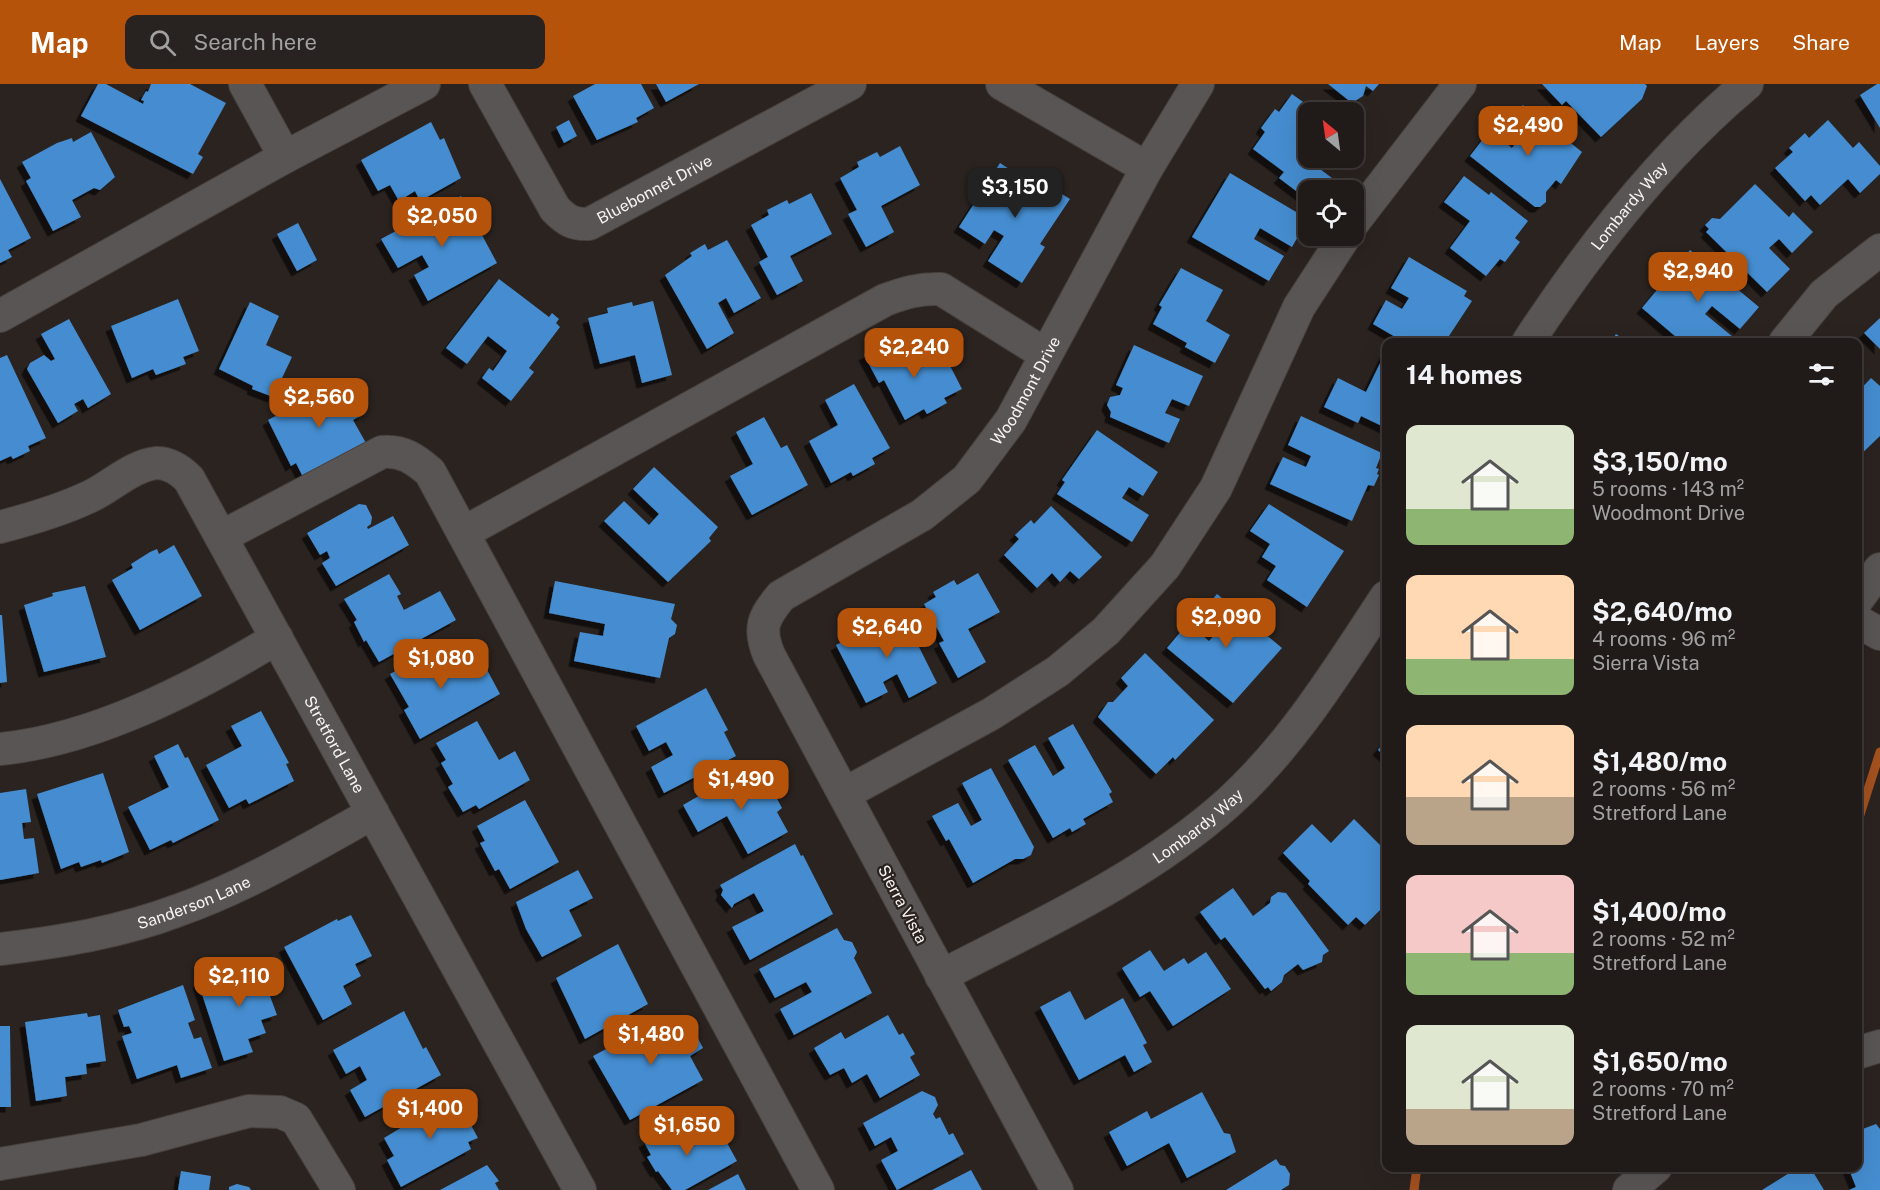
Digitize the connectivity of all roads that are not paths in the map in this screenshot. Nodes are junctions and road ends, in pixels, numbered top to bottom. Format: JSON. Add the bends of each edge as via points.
{"nodes":[{"id":1,"x":245,"y":84,"type":"edge"},
{"id":2,"x":424,"y":84,"type":"edge"},
{"id":3,"x":485,"y":84,"type":"edge"},
{"id":4,"x":850,"y":84,"type":"edge"},
{"id":5,"x":1002,"y":84,"type":"edge"},
{"id":6,"x":1198,"y":84,"type":"edge"},
{"id":7,"x":1460,"y":84,"type":"edge"},
{"id":8,"x":1747,"y":84,"type":"edge"},
{"id":9,"x":285,"y":157,"type":"junction"},
{"id":10,"x":1147,"y":168,"type":"junction"},
{"id":11,"x":1364,"y":209,"type":"edge"},
{"id":12,"x":1339,"y":246,"type":"edge"},
{"id":13,"x":1880,"y":250,"type":"edge"},
{"id":14,"x":0,"y":316,"type":"edge"},
{"id":15,"x":1531,"y":338,"type":"edge"},
{"id":16,"x":1788,"y":338,"type":"edge"},
{"id":17,"x":1045,"y":354,"type":"junction"},
{"id":18,"x":0,"y":527,"type":"edge"},
{"id":19,"x":463,"y":533,"type":"junction"},
{"id":20,"x":221,"y":537,"type":"junction"},
{"id":21,"x":1880,"y":569,"type":"edge"},
{"id":22,"x":1862,"y":593,"type":"edge"},
{"id":23,"x":1382,"y":603,"type":"edge"},
{"id":24,"x":765,"y":615,"type":"joint"},
{"id":25,"x":1862,"y":624,"type":"edge"},
{"id":26,"x":1880,"y":634,"type":"edge"},
{"id":27,"x":276,"y":638,"type":"junction"},
{"id":28,"x":0,"y":749,"type":"edge"},
{"id":29,"x":844,"y":795,"type":"junction"},
{"id":30,"x":373,"y":813,"type":"junction"},
{"id":31,"x":0,"y":949,"type":"edge"},
{"id":32,"x":941,"y":976,"type":"junction"},
{"id":33,"x":1880,"y":1046,"type":"edge"},
{"id":34,"x":1862,"y":1051,"type":"edge"},
{"id":35,"x":0,"y":1164,"type":"edge"},
{"id":36,"x":1650,"y":1172,"type":"edge"},
{"id":37,"x":339,"y":1190,"type":"edge"},
{"id":38,"x":580,"y":1190,"type":"edge"},
{"id":39,"x":818,"y":1190,"type":"edge"},
{"id":40,"x":1056,"y":1190,"type":"edge"},
{"id":41,"x":1629,"y":1190,"type":"edge"}],
"edges":[{"from":1,"to":9,"type":"street"},
{"from":2,"to":9,"type":"street"},
{"from":3,"to":4,"type":"street","name":"Bluebonnet Drive","via":[[555,209],[566,221],[577,225],[589,224]]},
{"from":5,"to":10,"type":"street"},
{"from":6,"to":10,"type":"street","name":"Woodmont Drive"},
{"from":7,"to":11,"type":"street"},
{"from":8,"to":15,"type":"street","name":"Lombardy Way","via":[[1685,142],[1618,218]]},
{"from":9,"to":14,"type":"street"},
{"from":10,"to":17,"type":"street","name":"Woodmont Drive"},
{"from":12,"to":29,"type":"street","via":[[1299,308],[1216,488],[1165,566],[1106,631],[1058,671],[991,714]]},
{"from":13,"to":16,"type":"street","via":[[1824,294]]},
{"from":17,"to":19,"type":"street","via":[[941,289],[922,288],[885,300]]},
{"from":17,"to":24,"type":"street","name":"Woodmont Drive","via":[[1011,420],[967,479],[949,496],[781,596]]},
{"from":18,"to":20,"type":"street","name":"Stretford Lane","via":[[91,496],[144,466],[158,463],[171,466],[189,479]]},
{"from":19,"to":20,"type":"street","via":[[430,472],[415,459],[395,451],[364,460]]},
{"from":19,"to":39,"type":"street"},
{"from":20,"to":27,"type":"street","name":"Stretford Lane"},
{"from":21,"to":22,"type":"street"},
{"from":23,"to":32,"type":"street","name":"Lombardy Way","via":[[1291,735],[1229,802],[1113,884]]},
{"from":24,"to":29,"type":"street","name":"Sierra Vista","via":[[763,641],[769,656]]},
{"from":25,"to":26,"type":"street"},
{"from":27,"to":28,"type":"street","via":[[214,676],[153,703],[70,736],[34,746]]},
{"from":27,"to":30,"type":"street","name":"Stretford Lane"},
{"from":29,"to":32,"type":"street","name":"Sierra Vista"},
{"from":30,"to":31,"type":"street","name":"Sanderson Lane","via":[[299,854],[181,910],[100,934]]},
{"from":30,"to":38,"type":"street","name":"Stretford Lane"},
{"from":32,"to":40,"type":"street","name":"Sierra Vista"},
{"from":33,"to":34,"type":"street"},
{"from":35,"to":37,"type":"street","via":[[141,1140],[249,1111],[280,1112],[296,1119]]},
{"from":36,"to":41,"type":"street"}]}
